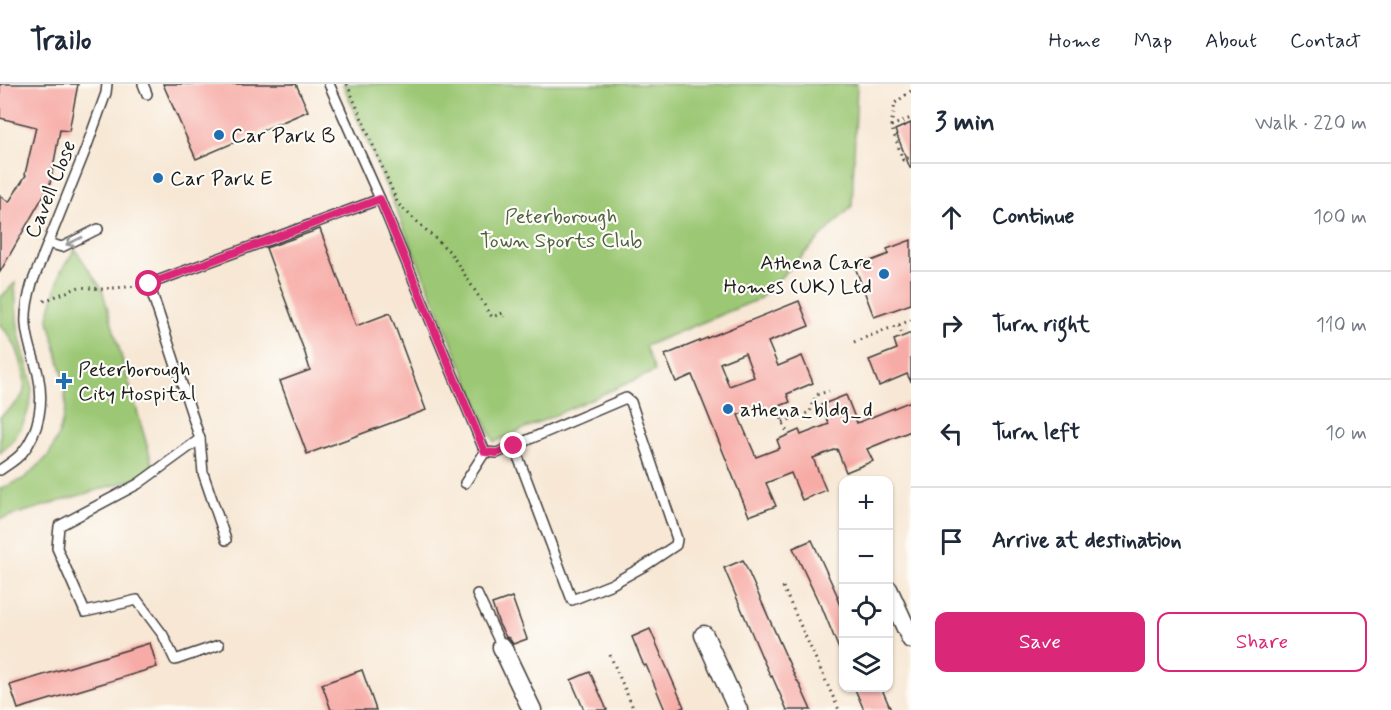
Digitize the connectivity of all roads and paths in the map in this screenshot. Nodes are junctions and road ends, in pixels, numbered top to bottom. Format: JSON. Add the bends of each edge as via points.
{"nodes":[{"id":1,"x":107,"y":84,"type":"edge"},
{"id":2,"x":143,"y":84,"type":"edge"},
{"id":3,"x":329,"y":84,"type":"edge"},
{"id":4,"x":347,"y":84,"type":"edge"},
{"id":5,"x":911,"y":91,"type":"edge"},
{"id":6,"x":147,"y":94,"type":"dead end"},
{"id":7,"x":911,"y":118,"type":"edge"},
{"id":8,"x":891,"y":126,"type":"junction"},
{"id":9,"x":911,"y":157,"type":"edge"},
{"id":10,"x":380,"y":199,"type":"junction"},
{"id":11,"x":98,"y":229,"type":"dead end"},
{"id":12,"x":48,"y":243,"type":"junction"},
{"id":13,"x":149,"y":284,"type":"junction"},
{"id":14,"x":44,"y":301,"type":"dead end"},
{"id":15,"x":504,"y":317,"type":"dead end"},
{"id":16,"x":911,"y":320,"type":"edge"},
{"id":17,"x":898,"y":325,"type":"junction"},
{"id":18,"x":903,"y":336,"type":"dead end"},
{"id":19,"x":854,"y":342,"type":"dead end"},
{"id":20,"x":830,"y":391,"type":"dead end"},
{"id":21,"x":777,"y":407,"type":"dead end"},
{"id":22,"x":783,"y":422,"type":"junction"},
{"id":23,"x":788,"y":435,"type":"dead end"},
{"id":24,"x":200,"y":439,"type":"junction"},
{"id":25,"x":514,"y":446,"type":"junction"},
{"id":26,"x":485,"y":452,"type":"junction"},
{"id":27,"x":0,"y":470,"type":"edge"},
{"id":28,"x":465,"y":483,"type":"dead end"},
{"id":29,"x":226,"y":540,"type":"dead end"},
{"id":30,"x":783,"y":587,"type":"dead end"},
{"id":31,"x":477,"y":594,"type":"dead end"},
{"id":32,"x":893,"y":600,"type":"edge"},
{"id":33,"x":704,"y":635,"type":"dead end"},
{"id":34,"x":911,"y":639,"type":"edge"},
{"id":35,"x":219,"y":645,"type":"dead end"},
{"id":36,"x":502,"y":647,"type":"joint"},
{"id":37,"x":610,"y":655,"type":"dead end"},
{"id":38,"x":532,"y":710,"type":"edge"},
{"id":39,"x":634,"y":710,"type":"edge"},
{"id":40,"x":738,"y":710,"type":"edge"},
{"id":41,"x":838,"y":710,"type":"edge"}],
"edges":[{"from":1,"to":12,"type":"lane","name":"Cavell Close"},
{"from":2,"to":6,"type":"lane"},
{"from":3,"to":10,"type":"lane"},
{"from":4,"to":15,"type":"path","via":[[398,204],[450,252],[492,318],[503,313]]},
{"from":5,"to":8,"type":"path","via":[[896,103]]},
{"from":7,"to":8,"type":"path"},
{"from":8,"to":9,"type":"path","via":[[903,160]]},
{"from":10,"to":13,"type":"lane"},
{"from":10,"to":26,"type":"lane"},
{"from":11,"to":12,"type":"lane","one_way":true,"via":[[62,247]]},
{"from":12,"to":27,"type":"lane","name":"Cavell Close","via":[[26,304],[26,325],[41,398],[38,423],[22,454]]},
{"from":13,"to":14,"type":"path","via":[[79,287]]},
{"from":13,"to":24,"type":"lane"},
{"from":16,"to":17,"type":"path"},
{"from":17,"to":18,"type":"path"},
{"from":17,"to":19,"type":"path"},
{"from":20,"to":22,"type":"path","via":[[816,395],[810,412]]},
{"from":21,"to":22,"type":"path"},
{"from":22,"to":23,"type":"path"},
{"from":24,"to":29,"type":"lane","via":[[203,473]]},
{"from":24,"to":35,"type":"lane","via":[[138,484],[59,526],[57,548],[85,612],[137,600],[163,635],[175,660]]},
{"from":25,"to":25,"type":"lane","via":[[572,600],[612,584],[676,545],[632,402],[626,398]]},
{"from":25,"to":26,"type":"lane","via":[[497,453]]},
{"from":26,"to":28,"type":"lane"},
{"from":30,"to":41,"type":"path"},
{"from":31,"to":36,"type":"lane"},
{"from":32,"to":34,"type":"street"},
{"from":33,"to":40,"type":"street"},
{"from":36,"to":38,"type":"street"},
{"from":37,"to":39,"type":"path"}]}
